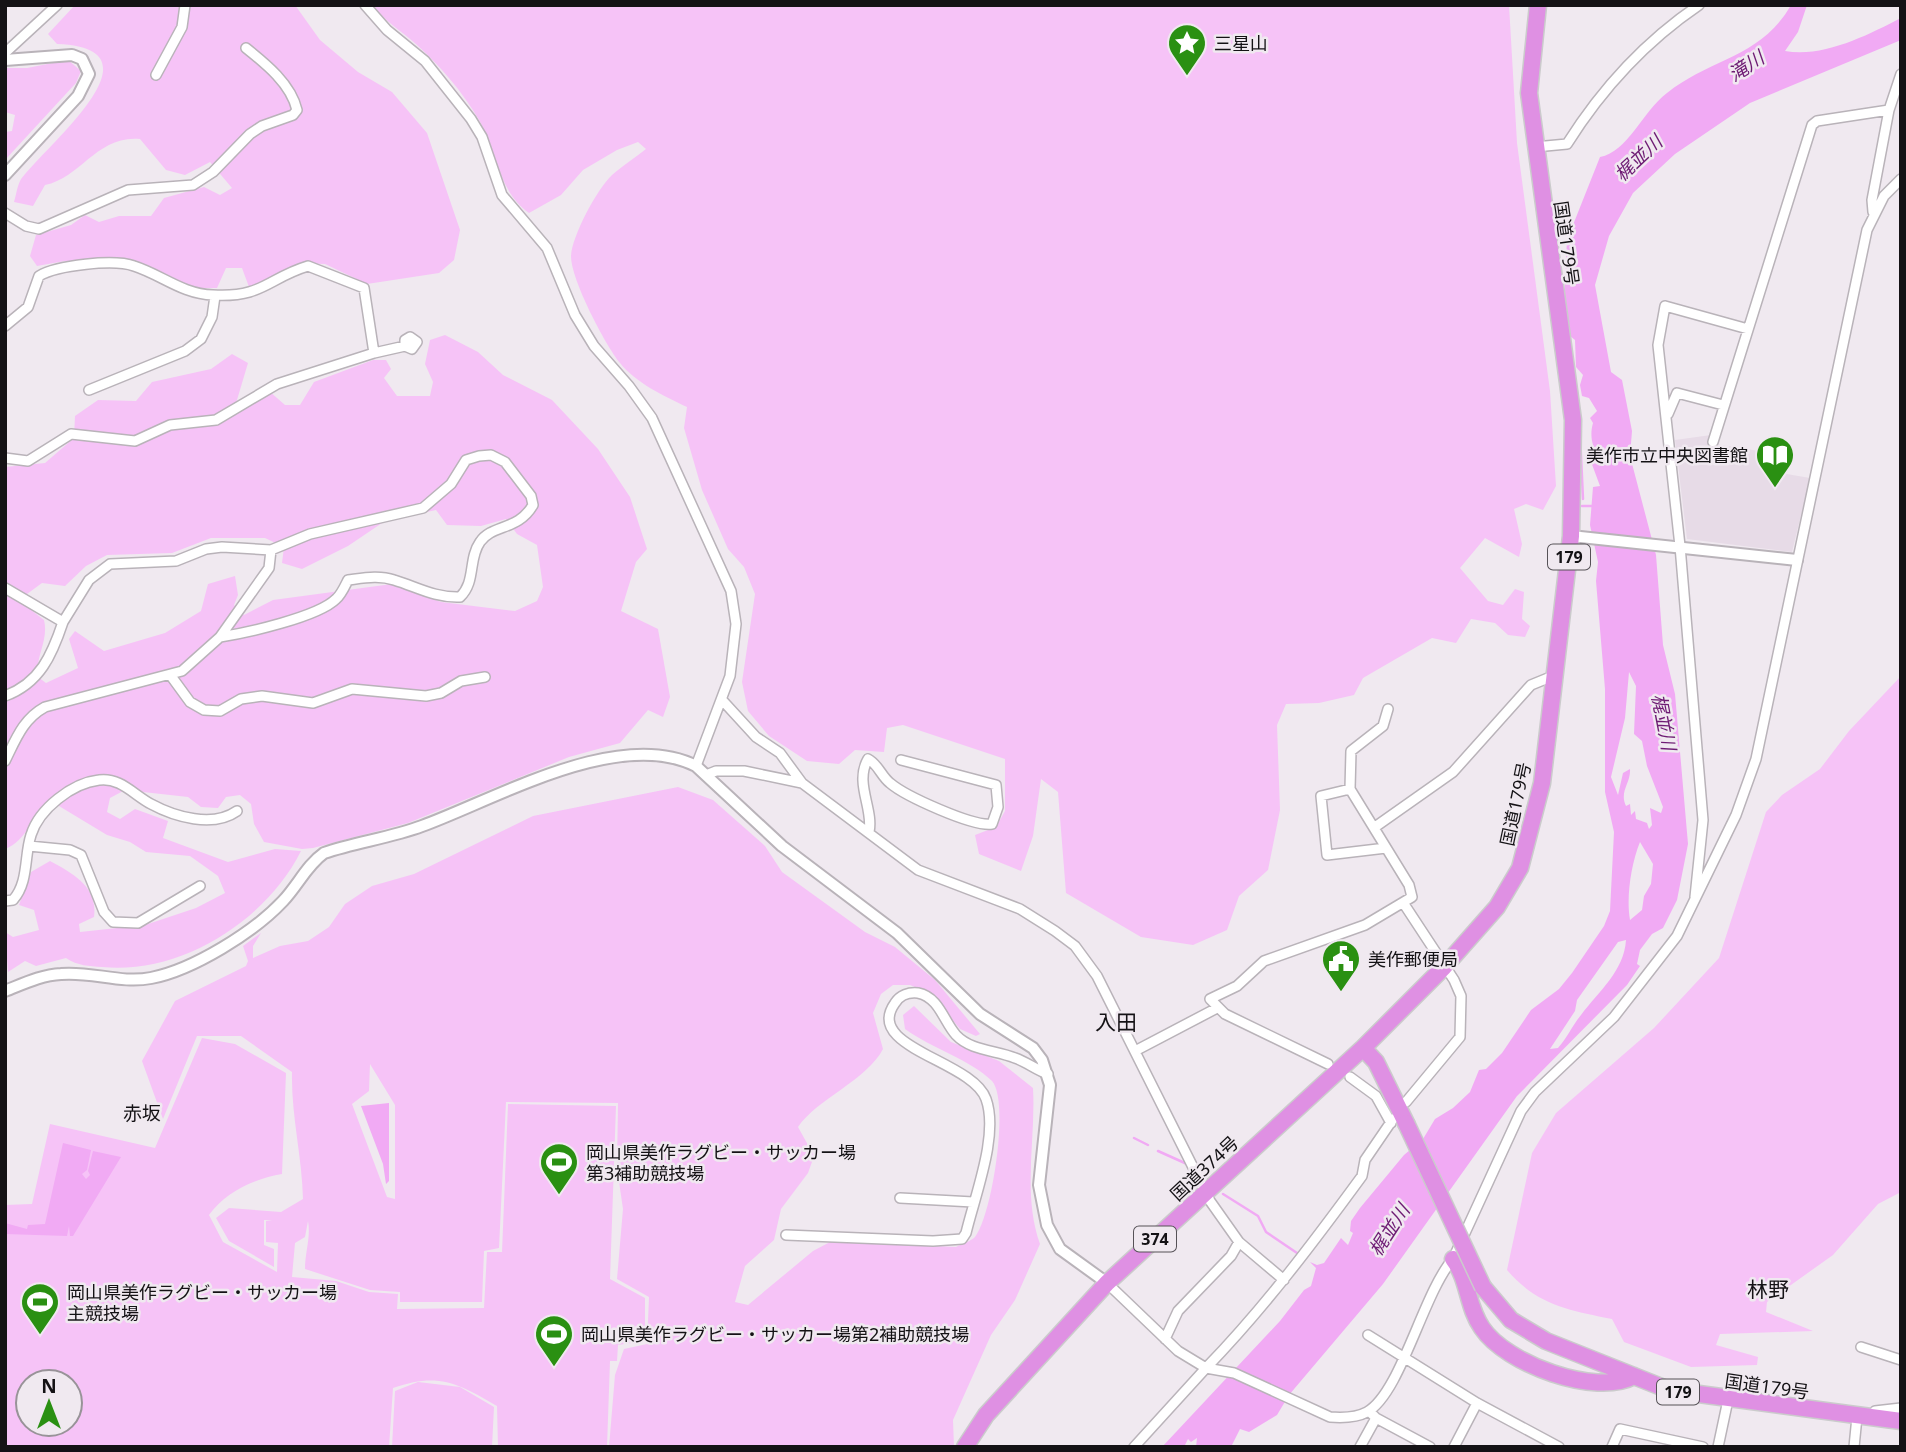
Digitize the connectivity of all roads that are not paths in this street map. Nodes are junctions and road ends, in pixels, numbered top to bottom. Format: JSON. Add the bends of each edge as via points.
{"nodes":[{"id":1,"x":57,"y":5,"type":"edge"},
{"id":2,"x":185,"y":5,"type":"edge"},
{"id":3,"x":365,"y":5,"type":"edge"},
{"id":4,"x":1538,"y":5,"type":"edge"},
{"id":5,"x":1699,"y":5,"type":"edge"},
{"id":6,"x":246,"y":48,"type":"dead end"},
{"id":7,"x":5,"y":52,"type":"edge"},
{"id":8,"x":5,"y":60,"type":"edge"},
{"id":9,"x":1901,"y":74,"type":"edge"},
{"id":10,"x":156,"y":75,"type":"dead end"},
{"id":11,"x":1889,"y":110,"type":"junction"},
{"id":12,"x":1534,"y":148,"type":"junction"},
{"id":13,"x":5,"y":175,"type":"edge"},
{"id":14,"x":1901,"y":179,"type":"edge"},
{"id":15,"x":5,"y":213,"type":"edge"},
{"id":16,"x":1873,"y":213,"type":"junction"},
{"id":17,"x":215,"y":296,"type":"junction"},
{"id":18,"x":5,"y":326,"type":"edge"},
{"id":19,"x":1748,"y":329,"type":"junction"},
{"id":20,"x":405,"y":346,"type":"dead end"},
{"id":21,"x":373,"y":353,"type":"junction"},
{"id":22,"x":89,"y":390,"type":"dead end"},
{"id":23,"x":1723,"y":405,"type":"junction"},
{"id":24,"x":1667,"y":419,"type":"junction"},
{"id":25,"x":1713,"y":442,"type":"dead end"},
{"id":26,"x":5,"y":458,"type":"edge"},
{"id":27,"x":1571,"y":536,"type":"junction"},
{"id":28,"x":1677,"y":546,"type":"junction"},
{"id":29,"x":271,"y":550,"type":"junction"},
{"id":30,"x":1797,"y":560,"type":"junction"},
{"id":31,"x":5,"y":588,"type":"edge"},
{"id":32,"x":63,"y":622,"type":"junction"},
{"id":33,"x":220,"y":637,"type":"junction"},
{"id":34,"x":172,"y":676,"type":"junction"},
{"id":35,"x":1553,"y":676,"type":"junction"},
{"id":36,"x":485,"y":677,"type":"dead end"},
{"id":37,"x":5,"y":696,"type":"edge"},
{"id":38,"x":723,"y":701,"type":"junction"},
{"id":39,"x":1388,"y":709,"type":"dead end"},
{"id":40,"x":901,"y":760,"type":"dead end"},
{"id":41,"x":5,"y":761,"type":"edge"},
{"id":42,"x":696,"y":766,"type":"junction"},
{"id":43,"x":706,"y":775,"type":"junction"},
{"id":44,"x":802,"y":783,"type":"junction"},
{"id":45,"x":1350,"y":789,"type":"junction"},
{"id":46,"x":237,"y":811,"type":"dead end"},
{"id":47,"x":1375,"y":827,"type":"junction"},
{"id":48,"x":869,"y":832,"type":"junction"},
{"id":49,"x":29,"y":846,"type":"junction"},
{"id":50,"x":1385,"y":848,"type":"junction"},
{"id":51,"x":200,"y":886,"type":"dead end"},
{"id":52,"x":5,"y":901,"type":"edge"},
{"id":53,"x":1404,"y":904,"type":"junction"},
{"id":54,"x":1695,"y":904,"type":"junction"},
{"id":55,"x":1444,"y":967,"type":"junction"},
{"id":56,"x":5,"y":991,"type":"edge"},
{"id":57,"x":1217,"y":1008,"type":"junction"},
{"id":58,"x":1363,"y":1048,"type":"junction"},
{"id":59,"x":1135,"y":1051,"type":"junction"},
{"id":60,"x":1328,"y":1064,"type":"dead end"},
{"id":61,"x":1048,"y":1073,"type":"junction"},
{"id":62,"x":1350,"y":1077,"type":"dead end"},
{"id":63,"x":1406,"y":1102,"type":"dead end"},
{"id":64,"x":1397,"y":1122,"type":"junction"},
{"id":65,"x":1207,"y":1192,"type":"junction"},
{"id":66,"x":900,"y":1198,"type":"dead end"},
{"id":67,"x":973,"y":1202,"type":"junction"},
{"id":68,"x":786,"y":1235,"type":"dead end"},
{"id":69,"x":1239,"y":1242,"type":"junction"},
{"id":70,"x":1453,"y":1259,"type":"junction"},
{"id":71,"x":1284,"y":1280,"type":"junction"},
{"id":72,"x":1107,"y":1283,"type":"junction"},
{"id":73,"x":1368,"y":1335,"type":"dead end"},
{"id":74,"x":1165,"y":1339,"type":"junction"},
{"id":75,"x":1861,"y":1347,"type":"dead end"},
{"id":76,"x":1404,"y":1359,"type":"junction"},
{"id":77,"x":1901,"y":1360,"type":"edge"},
{"id":78,"x":1206,"y":1368,"type":"junction"},
{"id":79,"x":1634,"y":1376,"type":"junction"},
{"id":80,"x":1728,"y":1400,"type":"junction"},
{"id":81,"x":1477,"y":1403,"type":"junction"},
{"id":82,"x":1901,"y":1408,"type":"edge"},
{"id":83,"x":1372,"y":1414,"type":"junction"},
{"id":84,"x":1857,"y":1417,"type":"junction"},
{"id":85,"x":1901,"y":1422,"type":"edge"},
{"id":86,"x":965,"y":1447,"type":"edge"},
{"id":87,"x":1134,"y":1447,"type":"edge"},
{"id":88,"x":1360,"y":1447,"type":"edge"},
{"id":89,"x":1430,"y":1447,"type":"edge"},
{"id":90,"x":1454,"y":1447,"type":"edge"},
{"id":91,"x":1559,"y":1447,"type":"edge"},
{"id":92,"x":1612,"y":1447,"type":"edge"},
{"id":93,"x":1703,"y":1447,"type":"edge"},
{"id":94,"x":1718,"y":1447,"type":"edge"},
{"id":95,"x":1854,"y":1447,"type":"edge"}],
"edges":[{"from":1,"to":7,"type":"street"},
{"from":2,"to":10,"type":"street","via":[[182,27]]},
{"from":3,"to":38,"type":"street","via":[[425,61],[471,119],[502,195],[547,248],[594,346],[652,418],[731,591],[735,652]]},
{"from":4,"to":12,"type":"highway","name":"国道179号","number":"179","via":[[1529,93]]},
{"from":5,"to":12,"type":"street","via":[[1644,49],[1591,106],[1567,144]]},
{"from":6,"to":15,"type":"street","via":[[287,89],[297,110],[250,134],[205,179],[193,185],[128,190],[39,229]]},
{"from":8,"to":13,"type":"street","via":[[62,53],[82,59],[89,74],[78,96]]},
{"from":9,"to":11,"type":"street"},
{"from":11,"to":16,"type":"street"},
{"from":11,"to":19,"type":"street","via":[[1812,125]]},
{"from":12,"to":27,"type":"highway","name":"国道179号","number":"179","via":[[1573,420]]},
{"from":14,"to":16,"type":"street"},
{"from":16,"to":30,"type":"street"},
{"from":17,"to":18,"type":"street","via":[[179,289],[126,264],[62,267],[39,276],[28,307]]},
{"from":17,"to":21,"type":"street","via":[[260,291],[297,270],[316,267],[364,288]]},
{"from":17,"to":22,"type":"street","via":[[212,317],[201,340],[185,351]]},
{"from":19,"to":23,"type":"street"},
{"from":19,"to":24,"type":"street","via":[[1665,306],[1658,345]]},
{"from":20,"to":21,"type":"street"},
{"from":21,"to":26,"type":"street","via":[[277,384],[216,420],[170,425],[126,443],[71,434],[28,461]]},
{"from":23,"to":24,"type":"street","via":[[1677,393]]},
{"from":23,"to":25,"type":"street"},
{"from":24,"to":28,"type":"street"},
{"from":27,"to":28,"type":"street"},
{"from":27,"to":35,"type":"highway","name":"国道179号","number":"179"},
{"from":28,"to":30,"type":"street"},
{"from":28,"to":54,"type":"street","via":[[1703,820]]},
{"from":29,"to":32,"type":"street","via":[[222,547],[176,561],[110,564],[89,580]]},
{"from":29,"to":33,"type":"street","via":[[269,568]]},
{"from":29,"to":33,"type":"street","via":[[310,534],[423,508],[451,484],[466,460],[479,456],[491,455],[505,462],[533,505],[527,516],[511,527],[482,539],[470,581],[460,597],[446,598],[393,579],[348,580],[336,600],[247,633]]},
{"from":30,"to":54,"type":"street","via":[[1756,759]]},
{"from":31,"to":32,"type":"street"},
{"from":32,"to":37,"type":"street","via":[[52,656],[39,673]]},
{"from":33,"to":34,"type":"street"},
{"from":34,"to":36,"type":"street","via":[[190,702],[204,710],[220,711],[241,699],[262,696],[313,703],[352,689],[426,696],[461,681]]},
{"from":34,"to":41,"type":"street","via":[[45,707],[22,726]]},
{"from":35,"to":47,"type":"street","via":[[1531,685],[1453,772]]},
{"from":35,"to":55,"type":"highway","name":"国道179号","number":"179","via":[[1542,783],[1520,868],[1497,907]]},
{"from":38,"to":42,"type":"street"},
{"from":38,"to":44,"type":"street","via":[[756,737],[780,753]]},
{"from":39,"to":45,"type":"street","via":[[1383,726],[1351,751]]},
{"from":40,"to":48,"type":"street","via":[[996,785],[998,807],[992,824],[920,800],[888,782],[868,759],[863,787]]},
{"from":42,"to":43,"type":"street"},
{"from":42,"to":56,"type":"street","via":[[683,759],[635,755],[583,763],[419,827],[324,853],[312,861],[267,916],[174,972],[149,979],[61,974]]},
{"from":43,"to":44,"type":"street","via":[[744,771]]},
{"from":43,"to":61,"type":"street","via":[[782,846],[897,933],[980,1014],[1033,1048]]},
{"from":44,"to":48,"type":"street"},
{"from":45,"to":47,"type":"street"},
{"from":45,"to":50,"type":"street","via":[[1321,796],[1327,855]]},
{"from":46,"to":49,"type":"street","via":[[216,819],[172,813],[116,782],[100,779],[77,785],[61,796],[38,822]]},
{"from":47,"to":50,"type":"street"},
{"from":48,"to":59,"type":"street","via":[[918,870],[1020,909],[1075,946],[1097,976]]},
{"from":49,"to":51,"type":"street","via":[[80,855],[104,912],[113,922],[138,923]]},
{"from":49,"to":52,"type":"street","via":[[18,894]]},
{"from":50,"to":53,"type":"street","via":[[1412,890]]},
{"from":53,"to":55,"type":"street"},
{"from":53,"to":57,"type":"street","via":[[1365,925],[1264,961],[1237,986],[1210,999]]},
{"from":54,"to":70,"type":"street","via":[[1677,936],[1614,1017],[1521,1111]]},
{"from":55,"to":58,"type":"highway","name":"国道179号","number":"179"},
{"from":55,"to":63,"type":"street","via":[[1461,996],[1460,1037]]},
{"from":57,"to":59,"type":"street"},
{"from":57,"to":60,"type":"street"},
{"from":58,"to":64,"type":"highway","name":"国道179号","number":"179","via":[[1376,1062]]},
{"from":58,"to":65,"type":"highway","name":"国道374号","number":"374"},
{"from":59,"to":65,"type":"street"},
{"from":61,"to":67,"type":"street","via":[[970,1045],[925,995],[906,994],[897,999],[891,1010],[894,1035],[969,1076],[986,1097],[991,1126]]},
{"from":61,"to":72,"type":"street","via":[[1048,1126],[1040,1185],[1047,1225],[1060,1249]]},
{"from":62,"to":64,"type":"street","via":[[1376,1096]]},
{"from":64,"to":71,"type":"street","via":[[1365,1160],[1362,1176]]},
{"from":64,"to":79,"type":"highway","name":"国道179号","number":"179","bridge":true,"via":[[1483,1287],[1511,1320],[1546,1341]]},
{"from":65,"to":69,"type":"street"},
{"from":65,"to":72,"type":"highway","name":"国道374号","number":"374"},
{"from":66,"to":67,"type":"street"},
{"from":67,"to":68,"type":"street","via":[[962,1239]]},
{"from":69,"to":71,"type":"street"},
{"from":69,"to":74,"type":"street","via":[[1178,1311]]},
{"from":70,"to":76,"type":"street","via":[[1441,1273]]},
{"from":70,"to":79,"type":"highway","via":[[1460,1268],[1473,1314],[1500,1347],[1572,1378],[1608,1384]]},
{"from":71,"to":78,"type":"street"},
{"from":72,"to":74,"type":"street"},
{"from":72,"to":86,"type":"highway","name":"国道374号","number":"374","via":[[986,1415]]},
{"from":73,"to":76,"type":"street"},
{"from":74,"to":78,"type":"street"},
{"from":75,"to":77,"type":"street"},
{"from":76,"to":81,"type":"street"},
{"from":76,"to":83,"type":"street"},
{"from":78,"to":83,"type":"street","via":[[1218,1368],[1331,1417]]},
{"from":78,"to":87,"type":"street"},
{"from":79,"to":80,"type":"highway","name":"国道179号","number":"179","via":[[1669,1390]]},
{"from":80,"to":84,"type":"highway","name":"国道179号","number":"179"},
{"from":80,"to":94,"type":"street"},
{"from":81,"to":90,"type":"street"},
{"from":81,"to":91,"type":"street"},
{"from":82,"to":84,"type":"street"},
{"from":83,"to":88,"type":"street"},
{"from":83,"to":89,"type":"street"},
{"from":84,"to":85,"type":"highway","name":"国道179号","number":"179"},
{"from":84,"to":95,"type":"street"},
{"from":92,"to":93,"type":"street","via":[[1620,1429]]}]}
